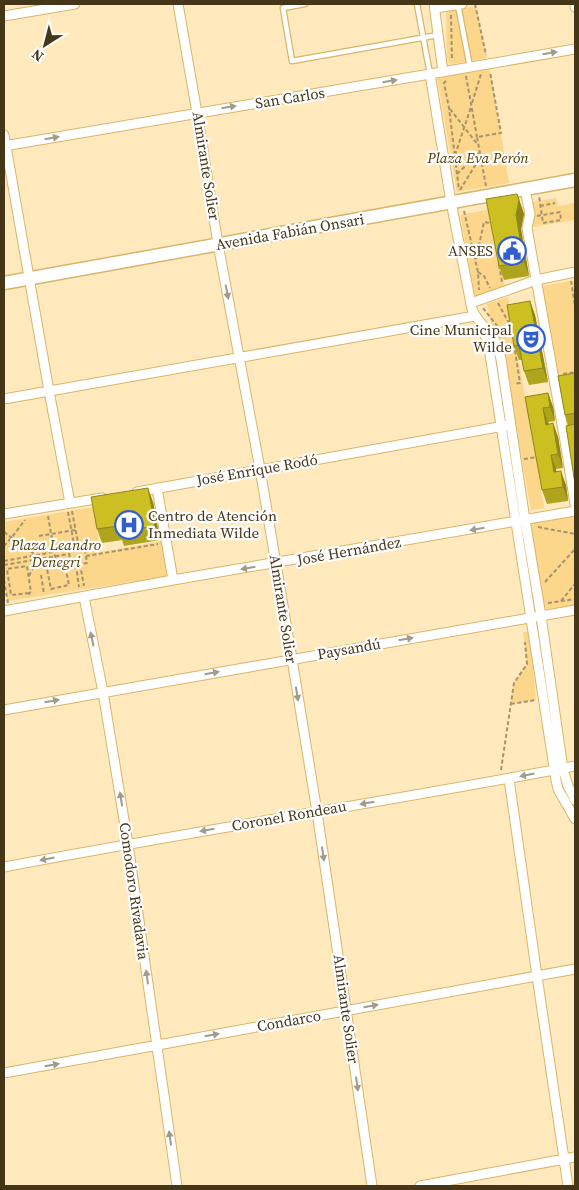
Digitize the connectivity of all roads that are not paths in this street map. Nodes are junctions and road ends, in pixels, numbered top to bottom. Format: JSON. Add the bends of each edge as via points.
{"nodes":[{"id":1,"x":76,"y":4,"type":"edge"},
{"id":2,"x":178,"y":4,"type":"edge"},
{"id":3,"x":305,"y":4,"type":"edge"},
{"id":4,"x":417,"y":4,"type":"edge"},
{"id":5,"x":457,"y":4,"type":"edge"},
{"id":6,"x":434,"y":6,"type":"edge"},
{"id":7,"x":4,"y":16,"type":"edge"},
{"id":8,"x":438,"y":35,"type":"junction"},
{"id":9,"x":424,"y":37,"type":"junction"},
{"id":10,"x":575,"y":48,"type":"edge"},
{"id":11,"x":470,"y":68,"type":"junction"},
{"id":12,"x":443,"y":72,"type":"junction"},
{"id":13,"x":430,"y":74,"type":"junction"},
{"id":14,"x":197,"y":113,"type":"junction"},
{"id":15,"x":4,"y":134,"type":"edge"},
{"id":16,"x":5,"y":146,"type":"edge"},
{"id":17,"x":575,"y":180,"type":"edge"},
{"id":18,"x":531,"y":188,"type":"junction"},
{"id":19,"x":457,"y":198,"type":"junction"},
{"id":20,"x":218,"y":244,"type":"junction"},
{"id":21,"x":573,"y":273,"type":"edge"},
{"id":22,"x":29,"y":278,"type":"junction"},
{"id":23,"x":536,"y":280,"type":"junction"},
{"id":24,"x":4,"y":283,"type":"edge"},
{"id":25,"x":475,"y":302,"type":"junction"},
{"id":26,"x":475,"y":316,"type":"junction"},
{"id":27,"x":239,"y":358,"type":"junction"},
{"id":28,"x":49,"y":391,"type":"junction"},
{"id":29,"x":4,"y":399,"type":"edge"},
{"id":30,"x":506,"y":426,"type":"junction"},
{"id":31,"x":260,"y":469,"type":"junction"},
{"id":32,"x":157,"y":488,"type":"junction"},
{"id":33,"x":128,"y":493,"type":"edge"},
{"id":34,"x":108,"y":496,"type":"edge"},
{"id":35,"x":68,"y":504,"type":"junction"},
{"id":36,"x":575,"y":504,"type":"edge"},
{"id":37,"x":575,"y":511,"type":"edge"},
{"id":38,"x":4,"y":514,"type":"edge"},
{"id":39,"x":520,"y":521,"type":"junction"},
{"id":40,"x":276,"y":563,"type":"junction"},
{"id":41,"x":173,"y":580,"type":"junction"},
{"id":42,"x":84,"y":597,"type":"junction"},
{"id":43,"x":7,"y":610,"type":"edge"},
{"id":44,"x":575,"y":610,"type":"edge"},
{"id":45,"x":541,"y":616,"type":"junction"},
{"id":46,"x":531,"y":618,"type":"junction"},
{"id":47,"x":292,"y":659,"type":"junction"},
{"id":48,"x":103,"y":692,"type":"junction"},
{"id":49,"x":4,"y":710,"type":"edge"},
{"id":50,"x":575,"y":766,"type":"edge"},
{"id":51,"x":558,"y":769,"type":"junction"},
{"id":52,"x":505,"y":779,"type":"junction"},
{"id":53,"x":575,"y":800,"type":"edge"},
{"id":54,"x":317,"y":812,"type":"junction"},
{"id":55,"x":575,"y":819,"type":"edge"},
{"id":56,"x":128,"y":844,"type":"junction"},
{"id":57,"x":4,"y":867,"type":"edge"},
{"id":58,"x":575,"y":969,"type":"edge"},
{"id":59,"x":537,"y":976,"type":"junction"},
{"id":60,"x":346,"y":1011,"type":"junction"},
{"id":61,"x":157,"y":1045,"type":"junction"},
{"id":62,"x":4,"y":1073,"type":"edge"},
{"id":63,"x":575,"y":1158,"type":"edge"},
{"id":64,"x":564,"y":1159,"type":"junction"},
{"id":65,"x":178,"y":1186,"type":"edge"},
{"id":66,"x":372,"y":1186,"type":"edge"},
{"id":67,"x":420,"y":1186,"type":"edge"},
{"id":68,"x":568,"y":1186,"type":"edge"}],
"edges":[{"from":1,"to":7,"type":"street"},
{"from":2,"to":14,"type":"street","name":"Almirante Solier"},
{"from":3,"to":9,"type":"lane","via":[[283,8],[292,61]]},
{"from":4,"to":9,"type":"lane"},
{"from":5,"to":6,"type":"street"},
{"from":5,"to":11,"type":"lane"},
{"from":6,"to":8,"type":"street"},
{"from":8,"to":9,"type":"lane"},
{"from":8,"to":12,"type":"street"},
{"from":9,"to":13,"type":"lane"},
{"from":11,"to":10,"type":"street","name":"San Carlos","one_way":true},
{"from":11,"to":12,"type":"street","name":"San Carlos","via":[[455,74]]},
{"from":12,"to":13,"type":"street","name":"San Carlos"},
{"from":14,"to":13,"type":"street","name":"San Carlos","one_way":true},
{"from":13,"to":19,"type":"street"},
{"from":16,"to":14,"type":"street","name":"San Carlos","one_way":true},
{"from":14,"to":20,"type":"street","name":"Almirante Solier"},
{"from":15,"to":16,"type":"street"},
{"from":16,"to":22,"type":"street"},
{"from":17,"to":18,"type":"street","name":"Avenida Fabián Onsari"},
{"from":18,"to":19,"type":"street","name":"Avenida Fabián Onsari"},
{"from":18,"to":23,"type":"street","via":[[527,228]]},
{"from":19,"to":20,"type":"street","name":"Avenida Fabián Onsari"},
{"from":19,"to":25,"type":"street"},
{"from":20,"to":22,"type":"street","name":"Avenida Fabián Onsari"},
{"from":20,"to":27,"type":"street","name":"Almirante Solier","one_way":true},
{"from":21,"to":23,"type":"street"},
{"from":22,"to":24,"type":"street","name":"Avenida Fabián Onsari"},
{"from":22,"to":28,"type":"street"},
{"from":23,"to":25,"type":"street"},
{"from":23,"to":36,"type":"street"},
{"from":25,"to":26,"type":"street"},
{"from":26,"to":27,"type":"street"},
{"from":26,"to":30,"type":"street","via":[[499,350]]},
{"from":27,"to":28,"type":"street"},
{"from":27,"to":31,"type":"street","name":"Almirante Solier"},
{"from":28,"to":29,"type":"street"},
{"from":28,"to":35,"type":"street"},
{"from":30,"to":31,"type":"street","name":"José Enrique Rodó"},
{"from":30,"to":39,"type":"street"},
{"from":30,"to":39,"type":"street","via":[[516,460]]},
{"from":31,"to":32,"type":"street","name":"José Enrique Rodó"},
{"from":31,"to":40,"type":"street","name":"Almirante Solier"},
{"from":32,"to":33,"type":"street","name":"José Enrique Rodó"},
{"from":32,"to":41,"type":"street"},
{"from":34,"to":35,"type":"street"},
{"from":35,"to":38,"type":"street"},
{"from":37,"to":39,"type":"street","name":"José Hernández"},
{"from":39,"to":40,"type":"street","name":"José Hernández","one_way":true},
{"from":39,"to":45,"type":"street"},
{"from":39,"to":46,"type":"street"},
{"from":40,"to":41,"type":"street","name":"José Hernández","one_way":true},
{"from":40,"to":47,"type":"street","name":"Almirante Solier"},
{"from":41,"to":42,"type":"street","name":"José Hernández"},
{"from":42,"to":43,"type":"street","name":"José Hernández"},
{"from":48,"to":42,"type":"street","name":"Comodoro Rivadavia","one_way":true},
{"from":44,"to":45,"type":"street","name":"Paysandú"},
{"from":45,"to":46,"type":"street","name":"Paysandú"},
{"from":45,"to":51,"type":"street"},
{"from":47,"to":46,"type":"street","name":"Paysandú","one_way":true},
{"from":46,"to":51,"type":"street"},
{"from":48,"to":47,"type":"street","name":"Paysandú","one_way":true},
{"from":47,"to":54,"type":"street","name":"Almirante Solier","one_way":true},
{"from":49,"to":48,"type":"street","name":"Paysandú","one_way":true},
{"from":56,"to":48,"type":"street","name":"Comodoro Rivadavia","one_way":true},
{"from":50,"to":51,"type":"street","name":"Coronel Rondeau"},
{"from":51,"to":52,"type":"street","name":"Coronel Rondeau","one_way":true},
{"from":51,"to":53,"type":"street"},
{"from":51,"to":55,"type":"street","via":[[558,788]]},
{"from":52,"to":54,"type":"street","name":"Coronel Rondeau","one_way":true},
{"from":52,"to":59,"type":"street"},
{"from":54,"to":56,"type":"street","name":"Coronel Rondeau","one_way":true},
{"from":54,"to":60,"type":"street","name":"Almirante Solier","one_way":true},
{"from":56,"to":57,"type":"street","name":"Coronel Rondeau","one_way":true},
{"from":61,"to":56,"type":"street","name":"Comodoro Rivadavia","one_way":true},
{"from":58,"to":59,"type":"street","name":"Condarco"},
{"from":60,"to":59,"type":"street","name":"Condarco","one_way":true},
{"from":59,"to":64,"type":"street"},
{"from":61,"to":60,"type":"street","name":"Condarco","one_way":true},
{"from":60,"to":66,"type":"street","name":"Almirante Solier","one_way":true},
{"from":62,"to":61,"type":"street","name":"Condarco","one_way":true},
{"from":65,"to":61,"type":"street","name":"Comodoro Rivadavia","one_way":true},
{"from":63,"to":64,"type":"street"},
{"from":64,"to":67,"type":"street"},
{"from":64,"to":68,"type":"street"}]}
